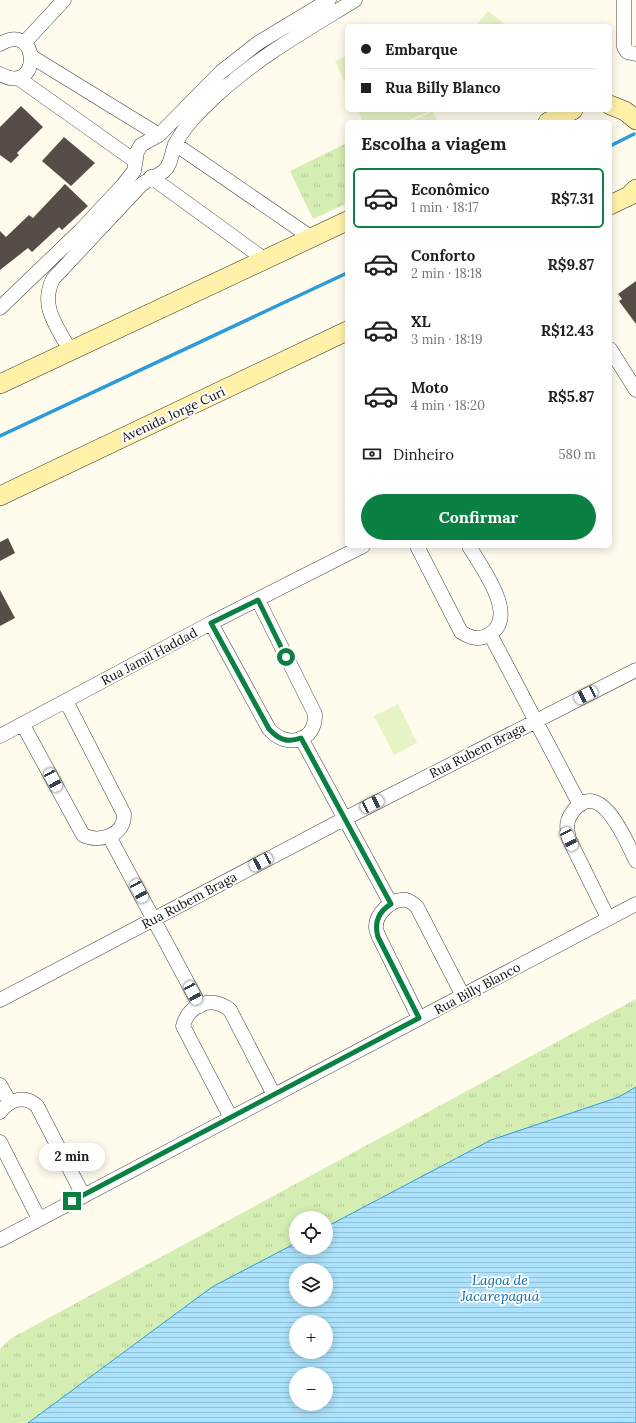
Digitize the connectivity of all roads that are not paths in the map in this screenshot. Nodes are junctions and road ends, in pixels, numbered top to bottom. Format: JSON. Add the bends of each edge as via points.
{"nodes":[{"id":1,"x":64,"y":0,"type":"edge"},
{"id":2,"x":328,"y":0,"type":"edge"},
{"id":3,"x":355,"y":0,"type":"edge"},
{"id":4,"x":624,"y":0,"type":"edge"},
{"id":5,"x":2,"y":40,"type":"edge"},
{"id":6,"x":24,"y":43,"type":"junction"},
{"id":7,"x":636,"y":54,"type":"edge"},
{"id":8,"x":32,"y":57,"type":"junction"},
{"id":9,"x":0,"y":75,"type":"edge"},
{"id":10,"x":18,"y":78,"type":"junction"},
{"id":11,"x":612,"y":106,"type":"edge"},
{"id":12,"x":569,"y":112,"type":"edge"},
{"id":13,"x":552,"y":120,"type":"edge"},
{"id":14,"x":636,"y":120,"type":"edge"},
{"id":15,"x":159,"y":135,"type":"junction"},
{"id":16,"x":175,"y":144,"type":"junction"},
{"id":17,"x":135,"y":161,"type":"junction"},
{"id":18,"x":151,"y":177,"type":"junction"},
{"id":19,"x":636,"y":189,"type":"edge"},
{"id":20,"x":612,"y":204,"type":"edge"},
{"id":21,"x":345,"y":222,"type":"edge"},
{"id":22,"x":312,"y":238,"type":"junction"},
{"id":23,"x":264,"y":259,"type":"junction"},
{"id":24,"x":0,"y":308,"type":"edge"},
{"id":25,"x":345,"y":332,"type":"edge"},
{"id":26,"x":70,"y":351,"type":"junction"},
{"id":27,"x":612,"y":352,"type":"edge"},
{"id":28,"x":0,"y":384,"type":"edge"},
{"id":29,"x":636,"y":390,"type":"edge"},
{"id":30,"x":0,"y":496,"type":"edge"},
{"id":31,"x":359,"y":548,"type":"edge"},
{"id":32,"x":418,"y":548,"type":"edge"},
{"id":33,"x":470,"y":548,"type":"edge"},
{"id":34,"x":258,"y":600,"type":"junction"},
{"id":35,"x":211,"y":623,"type":"junction"},
{"id":36,"x":490,"y":634,"type":"junction"},
{"id":37,"x":636,"y":670,"type":"edge"},
{"id":38,"x":66,"y":701,"type":"junction"},
{"id":39,"x":535,"y":720,"type":"junction"},
{"id":40,"x":23,"y":725,"type":"junction"},
{"id":41,"x":0,"y":736,"type":"edge"},
{"id":42,"x":301,"y":738,"type":"junction"},
{"id":43,"x":580,"y":805,"type":"junction"},
{"id":44,"x":344,"y":818,"type":"junction"},
{"id":45,"x":109,"y":836,"type":"junction"},
{"id":46,"x":636,"y":861,"type":"edge"},
{"id":47,"x":391,"y":904,"type":"junction"},
{"id":48,"x":636,"y":904,"type":"edge"},
{"id":49,"x":154,"y":918,"type":"junction"},
{"id":50,"x":608,"y":918,"type":"junction"},
{"id":51,"x":463,"y":996,"type":"junction"},
{"id":52,"x":0,"y":1000,"type":"edge"},
{"id":53,"x":200,"y":1006,"type":"junction"},
{"id":54,"x":419,"y":1018,"type":"junction"},
{"id":55,"x":0,"y":1085,"type":"edge"},
{"id":56,"x":274,"y":1095,"type":"junction"},
{"id":57,"x":5,"y":1107,"type":"edge"},
{"id":58,"x":231,"y":1118,"type":"junction"},
{"id":59,"x":0,"y":1142,"type":"edge"},
{"id":60,"x":83,"y":1195,"type":"junction"},
{"id":61,"x":38,"y":1219,"type":"junction"},
{"id":62,"x":0,"y":1240,"type":"edge"}],
"edges":[{"from":1,"to":6,"type":"street"},
{"from":2,"to":15,"type":"street","via":[[258,44],[221,72]]},
{"from":3,"to":16,"type":"street","via":[[260,60],[218,94],[185,128]]},
{"from":4,"to":7,"type":"street","via":[[624,47],[627,52]]},
{"from":5,"to":6,"type":"street","via":[[15,39]]},
{"from":6,"to":8,"type":"street","via":[[30,49]]},
{"from":8,"to":10,"type":"street","via":[[29,69]]},
{"from":8,"to":15,"type":"street"},
{"from":9,"to":10,"type":"street"},
{"from":10,"to":17,"type":"street"},
{"from":11,"to":14,"type":"street","via":[[625,111]]},
{"from":12,"to":13,"type":"street"},
{"from":15,"to":17,"type":"street","via":[[141,145]]},
{"from":16,"to":18,"type":"street","via":[[169,165],[164,171]]},
{"from":16,"to":22,"type":"street"},
{"from":17,"to":24,"type":"street","via":[[134,171],[103,208]]},
{"from":18,"to":23,"type":"street"},
{"from":18,"to":26,"type":"street","via":[[113,214],[50,285],[48,308]]},
{"from":19,"to":20,"type":"street","via":[[629,196]]},
{"from":21,"to":22,"type":"street"},
{"from":22,"to":23,"type":"street"},
{"from":23,"to":26,"type":"street"},
{"from":25,"to":30,"type":"street","name":"Avenida Jorge Curi"},
{"from":26,"to":28,"type":"street"},
{"from":27,"to":29,"type":"street"},
{"from":31,"to":34,"type":"street","name":"Rua Jamil Haddad"},
{"from":32,"to":36,"type":"street","via":[[462,632],[472,638]]},
{"from":33,"to":36,"type":"street","via":[[500,602],[502,618],[498,628]]},
{"from":34,"to":35,"type":"street","name":"Rua Jamil Haddad"},
{"from":34,"to":42,"type":"street","via":[[315,714],[311,732]]},
{"from":35,"to":38,"type":"street","name":"Rua Jamil Haddad"},
{"from":35,"to":42,"type":"street","via":[[269,729],[275,736],[284,740]]},
{"from":36,"to":39,"type":"street"},
{"from":37,"to":39,"type":"street","name":"Rua Rubem Braga"},
{"from":38,"to":40,"type":"street","name":"Rua Jamil Haddad"},
{"from":38,"to":45,"type":"street","via":[[124,814],[121,827]]},
{"from":39,"to":43,"type":"street"},
{"from":39,"to":44,"type":"street","name":"Rua Rubem Braga"},
{"from":40,"to":41,"type":"street","name":"Rua Jamil Haddad"},
{"from":40,"to":45,"type":"street","via":[[83,835],[95,839]]},
{"from":42,"to":44,"type":"street"},
{"from":43,"to":46,"type":"street","via":[[591,802],[604,806],[620,829]]},
{"from":43,"to":50,"type":"street","via":[[568,818],[566,827],[569,839]]},
{"from":44,"to":47,"type":"street"},
{"from":44,"to":49,"type":"street","name":"Rua Rubem Braga"},
{"from":45,"to":49,"type":"street"},
{"from":47,"to":51,"type":"street","via":[[406,900],[417,907]]},
{"from":47,"to":54,"type":"street","via":[[377,919],[378,937]]},
{"from":48,"to":50,"type":"street","name":"Rua Billy Blanco"},
{"from":49,"to":52,"type":"street","name":"Rua Rubem Braga"},
{"from":49,"to":53,"type":"street"},
{"from":50,"to":51,"type":"street","name":"Rua Billy Blanco"},
{"from":51,"to":54,"type":"street","name":"Rua Billy Blanco"},
{"from":53,"to":56,"type":"street","via":[[208,1002],[218,1002],[230,1010]]},
{"from":53,"to":58,"type":"street","via":[[185,1018],[183,1026]]},
{"from":54,"to":56,"type":"street","name":"Rua Billy Blanco"},
{"from":55,"to":57,"type":"street"},
{"from":56,"to":58,"type":"street","name":"Rua Billy Blanco"},
{"from":57,"to":60,"type":"street","via":[[26,1099],[37,1106]]},
{"from":58,"to":60,"type":"street","name":"Rua Billy Blanco"},
{"from":59,"to":61,"type":"street"},
{"from":60,"to":61,"type":"street","name":"Rua Billy Blanco"},
{"from":61,"to":62,"type":"street","name":"Rua Billy Blanco"}]}
